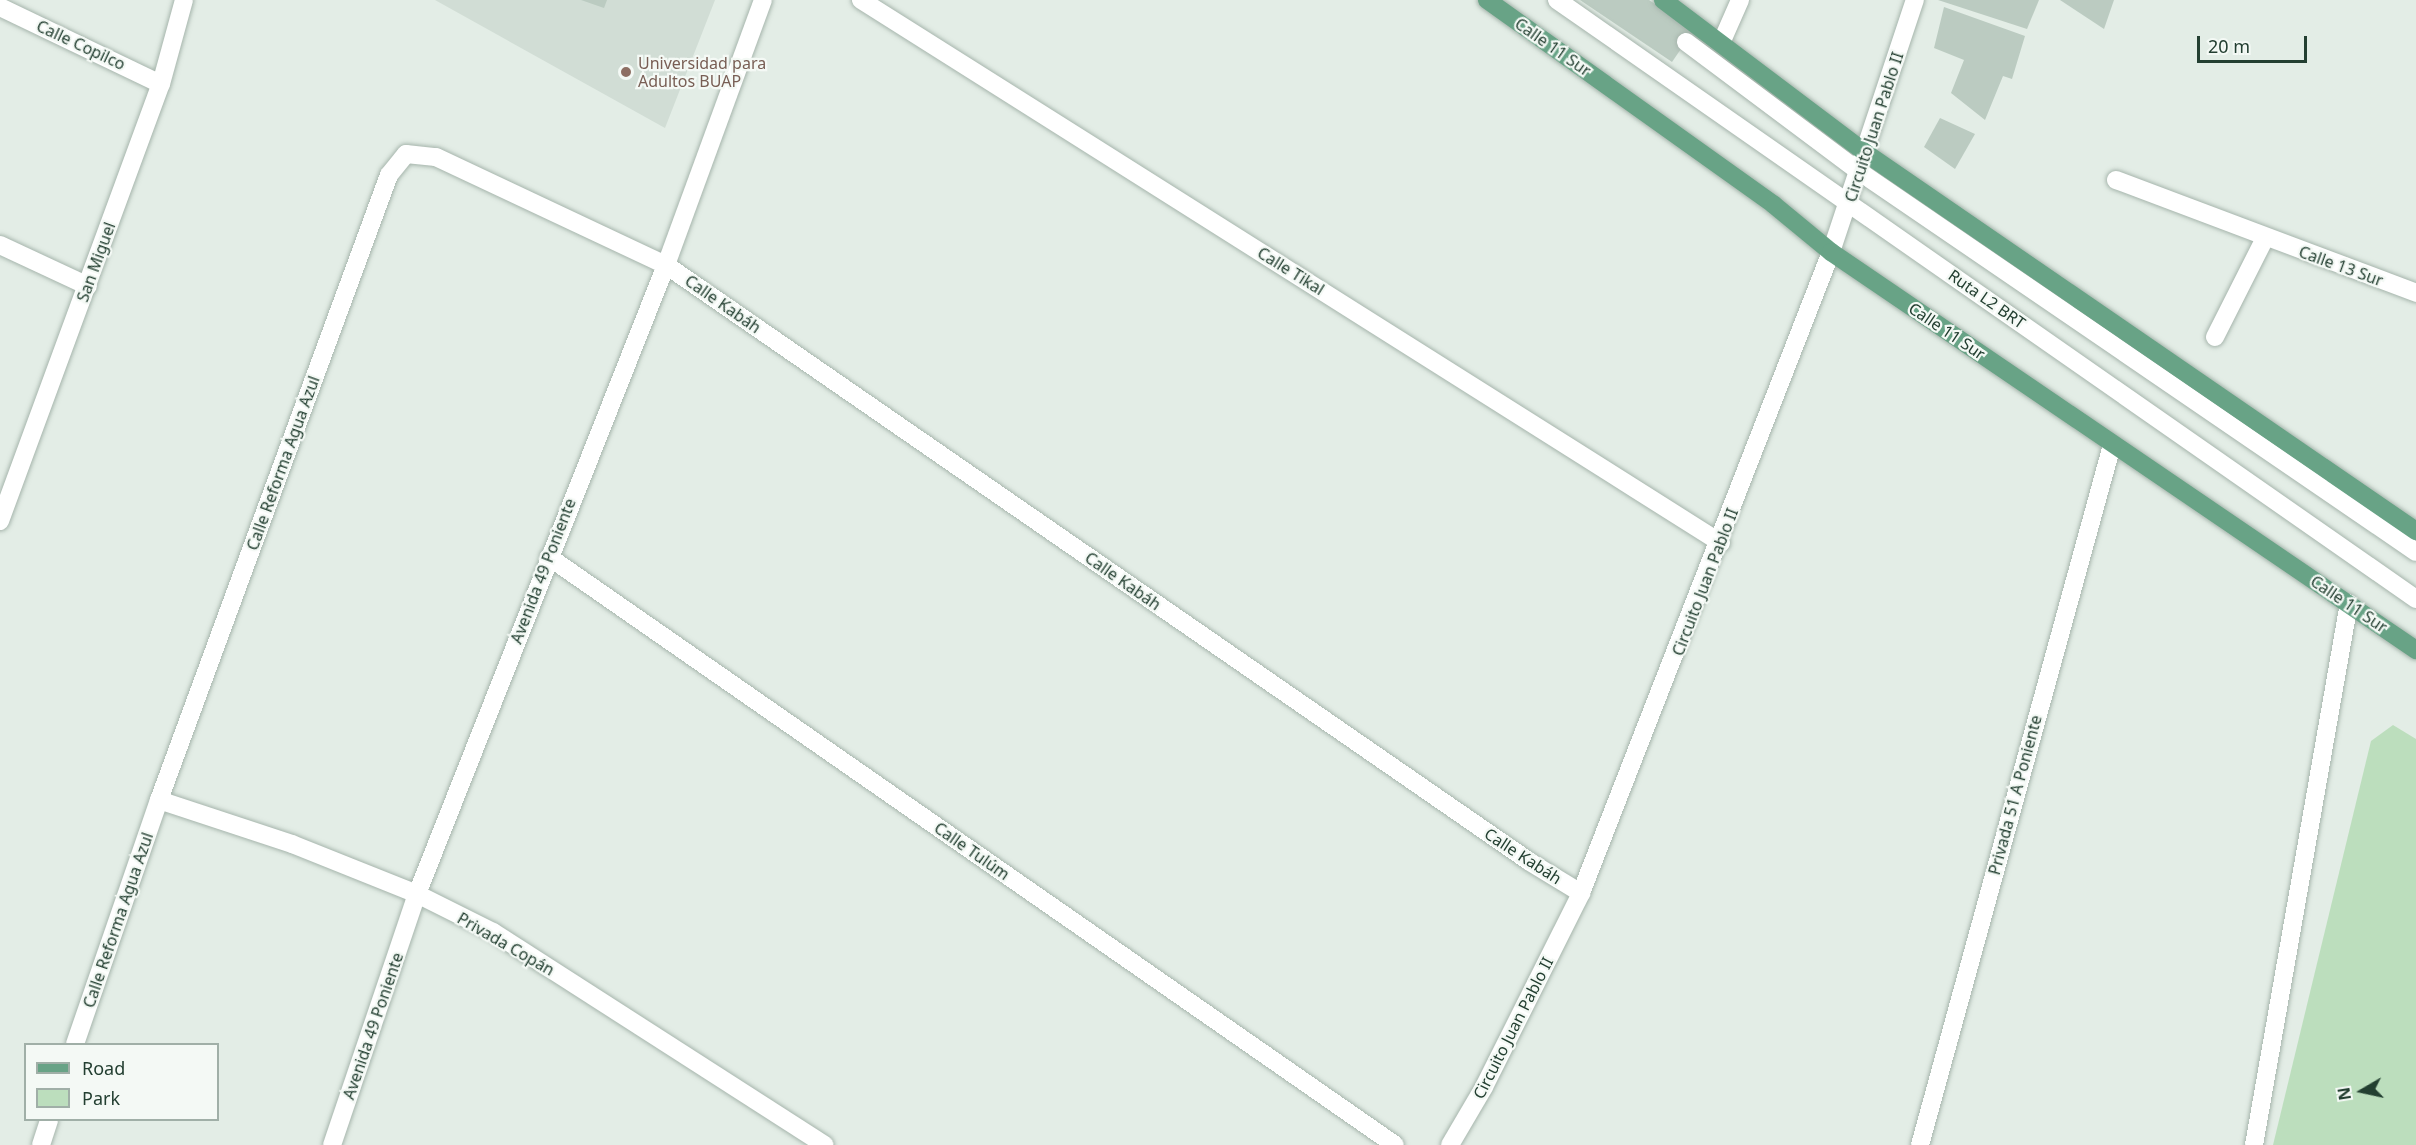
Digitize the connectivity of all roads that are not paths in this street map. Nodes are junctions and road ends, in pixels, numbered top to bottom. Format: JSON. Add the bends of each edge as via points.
{"nodes":[{"id":1,"x":184,"y":0,"type":"edge"},
{"id":2,"x":763,"y":0,"type":"edge"},
{"id":3,"x":861,"y":0,"type":"edge"},
{"id":4,"x":1487,"y":0,"type":"edge"},
{"id":5,"x":1557,"y":0,"type":"edge"},
{"id":6,"x":1663,"y":0,"type":"edge"},
{"id":7,"x":1740,"y":0,"type":"edge"},
{"id":8,"x":1915,"y":0,"type":"edge"},
{"id":9,"x":0,"y":7,"type":"edge"},
{"id":10,"x":1722,"y":41,"type":"junction"},
{"id":11,"x":1686,"y":42,"type":"dead end"},
{"id":12,"x":161,"y":84,"type":"junction"},
{"id":13,"x":1867,"y":154,"type":"junction"},
{"id":14,"x":1860,"y":172,"type":"junction"},
{"id":15,"x":2116,"y":180,"type":"dead end"},
{"id":16,"x":1849,"y":203,"type":"junction"},
{"id":17,"x":2265,"y":238,"type":"junction"},
{"id":18,"x":0,"y":245,"type":"edge"},
{"id":19,"x":1832,"y":252,"type":"junction"},
{"id":20,"x":666,"y":265,"type":"junction"},
{"id":21,"x":88,"y":286,"type":"junction"},
{"id":22,"x":2416,"y":293,"type":"edge"},
{"id":23,"x":2216,"y":338,"type":"dead end"},
{"id":24,"x":2112,"y":445,"type":"junction"},
{"id":25,"x":8,"y":475,"type":"edge"},
{"id":26,"x":0,"y":521,"type":"edge"},
{"id":27,"x":2416,"y":531,"type":"edge"},
{"id":28,"x":1721,"y":543,"type":"junction"},
{"id":29,"x":2416,"y":552,"type":"edge"},
{"id":30,"x":549,"y":557,"type":"junction"},
{"id":31,"x":2416,"y":599,"type":"edge"},
{"id":32,"x":2349,"y":603,"type":"junction"},
{"id":33,"x":2416,"y":650,"type":"edge"},
{"id":34,"x":159,"y":800,"type":"junction"},
{"id":35,"x":1581,"y":893,"type":"junction"},
{"id":36,"x":417,"y":894,"type":"junction"},
{"id":37,"x":75,"y":1043,"type":"edge"},
{"id":38,"x":48,"y":1121,"type":"edge"},
{"id":39,"x":40,"y":1145,"type":"edge"},
{"id":40,"x":332,"y":1145,"type":"edge"},
{"id":41,"x":825,"y":1145,"type":"edge"},
{"id":42,"x":1395,"y":1145,"type":"edge"},
{"id":43,"x":1449,"y":1145,"type":"edge"},
{"id":44,"x":1920,"y":1145,"type":"edge"},
{"id":45,"x":2254,"y":1145,"type":"edge"}],
"edges":[{"from":1,"to":12,"type":"street","name":"San Miguel"},
{"from":2,"to":20,"type":"street","name":"Avenida 49 Poniente"},
{"from":3,"to":28,"type":"street","name":"Calle Tikal"},
{"from":4,"to":19,"type":"main road","name":"Calle 11 Sur","via":[[1765,198]]},
{"from":5,"to":16,"type":"street","name":"Ruta L2 BRT"},
{"from":6,"to":10,"type":"main road"},
{"from":7,"to":10,"type":"street"},
{"from":8,"to":13,"type":"street","name":"Circuito Juan Pablo II"},
{"from":9,"to":12,"type":"street","name":"Calle Copilco"},
{"from":10,"to":13,"type":"main road"},
{"from":11,"to":14,"type":"street","name":"Ruta L2 BRT"},
{"from":12,"to":21,"type":"street","name":"San Miguel"},
{"from":13,"to":14,"type":"street","name":"Circuito Juan Pablo II"},
{"from":13,"to":27,"type":"main road"},
{"from":14,"to":16,"type":"street","name":"Circuito Juan Pablo II"},
{"from":14,"to":29,"type":"street","name":"Ruta L2 BRT"},
{"from":15,"to":17,"type":"street","name":"Calle 13 Sur"},
{"from":16,"to":19,"type":"street","name":"Circuito Juan Pablo II"},
{"from":16,"to":31,"type":"street","name":"Ruta L2 BRT"},
{"from":17,"to":22,"type":"street","name":"Calle 13 Sur"},
{"from":17,"to":23,"type":"street"},
{"from":18,"to":21,"type":"street"},
{"from":19,"to":24,"type":"main road","name":"Calle 11 Sur"},
{"from":19,"to":28,"type":"street","name":"Circuito Juan Pablo II"},
{"from":20,"to":30,"type":"street","name":"Avenida 49 Poniente"},
{"from":20,"to":34,"type":"street","name":"Calle Reforma Agua Azul","via":[[436,157],[406,154],[389,175]]},
{"from":20,"to":35,"type":"street","name":"Calle Kabáh","via":[[1530,862]]},
{"from":21,"to":25,"type":"street","name":"San Miguel"},
{"from":24,"to":32,"type":"main road","name":"Calle 11 Sur"},
{"from":24,"to":44,"type":"street","name":"Privada 51 A Poniente"},
{"from":25,"to":26,"type":"street","name":"San Miguel"},
{"from":28,"to":35,"type":"street","name":"Circuito Juan Pablo II"},
{"from":30,"to":36,"type":"street","name":"Avenida 49 Poniente"},
{"from":30,"to":42,"type":"street","name":"Calle Tulúm"},
{"from":32,"to":33,"type":"main road","name":"Calle 11 Sur"},
{"from":32,"to":45,"type":"street"},
{"from":34,"to":36,"type":"street","name":"Privada Copán","via":[[292,844]]},
{"from":34,"to":37,"type":"street","name":"Calle Reforma Agua Azul"},
{"from":35,"to":43,"type":"street","name":"Circuito Juan Pablo II","via":[[1484,1087]]},
{"from":36,"to":40,"type":"street","name":"Avenida 49 Poniente"},
{"from":36,"to":41,"type":"street","name":"Privada Copán","via":[[493,932]]},
{"from":38,"to":39,"type":"street"}]}
